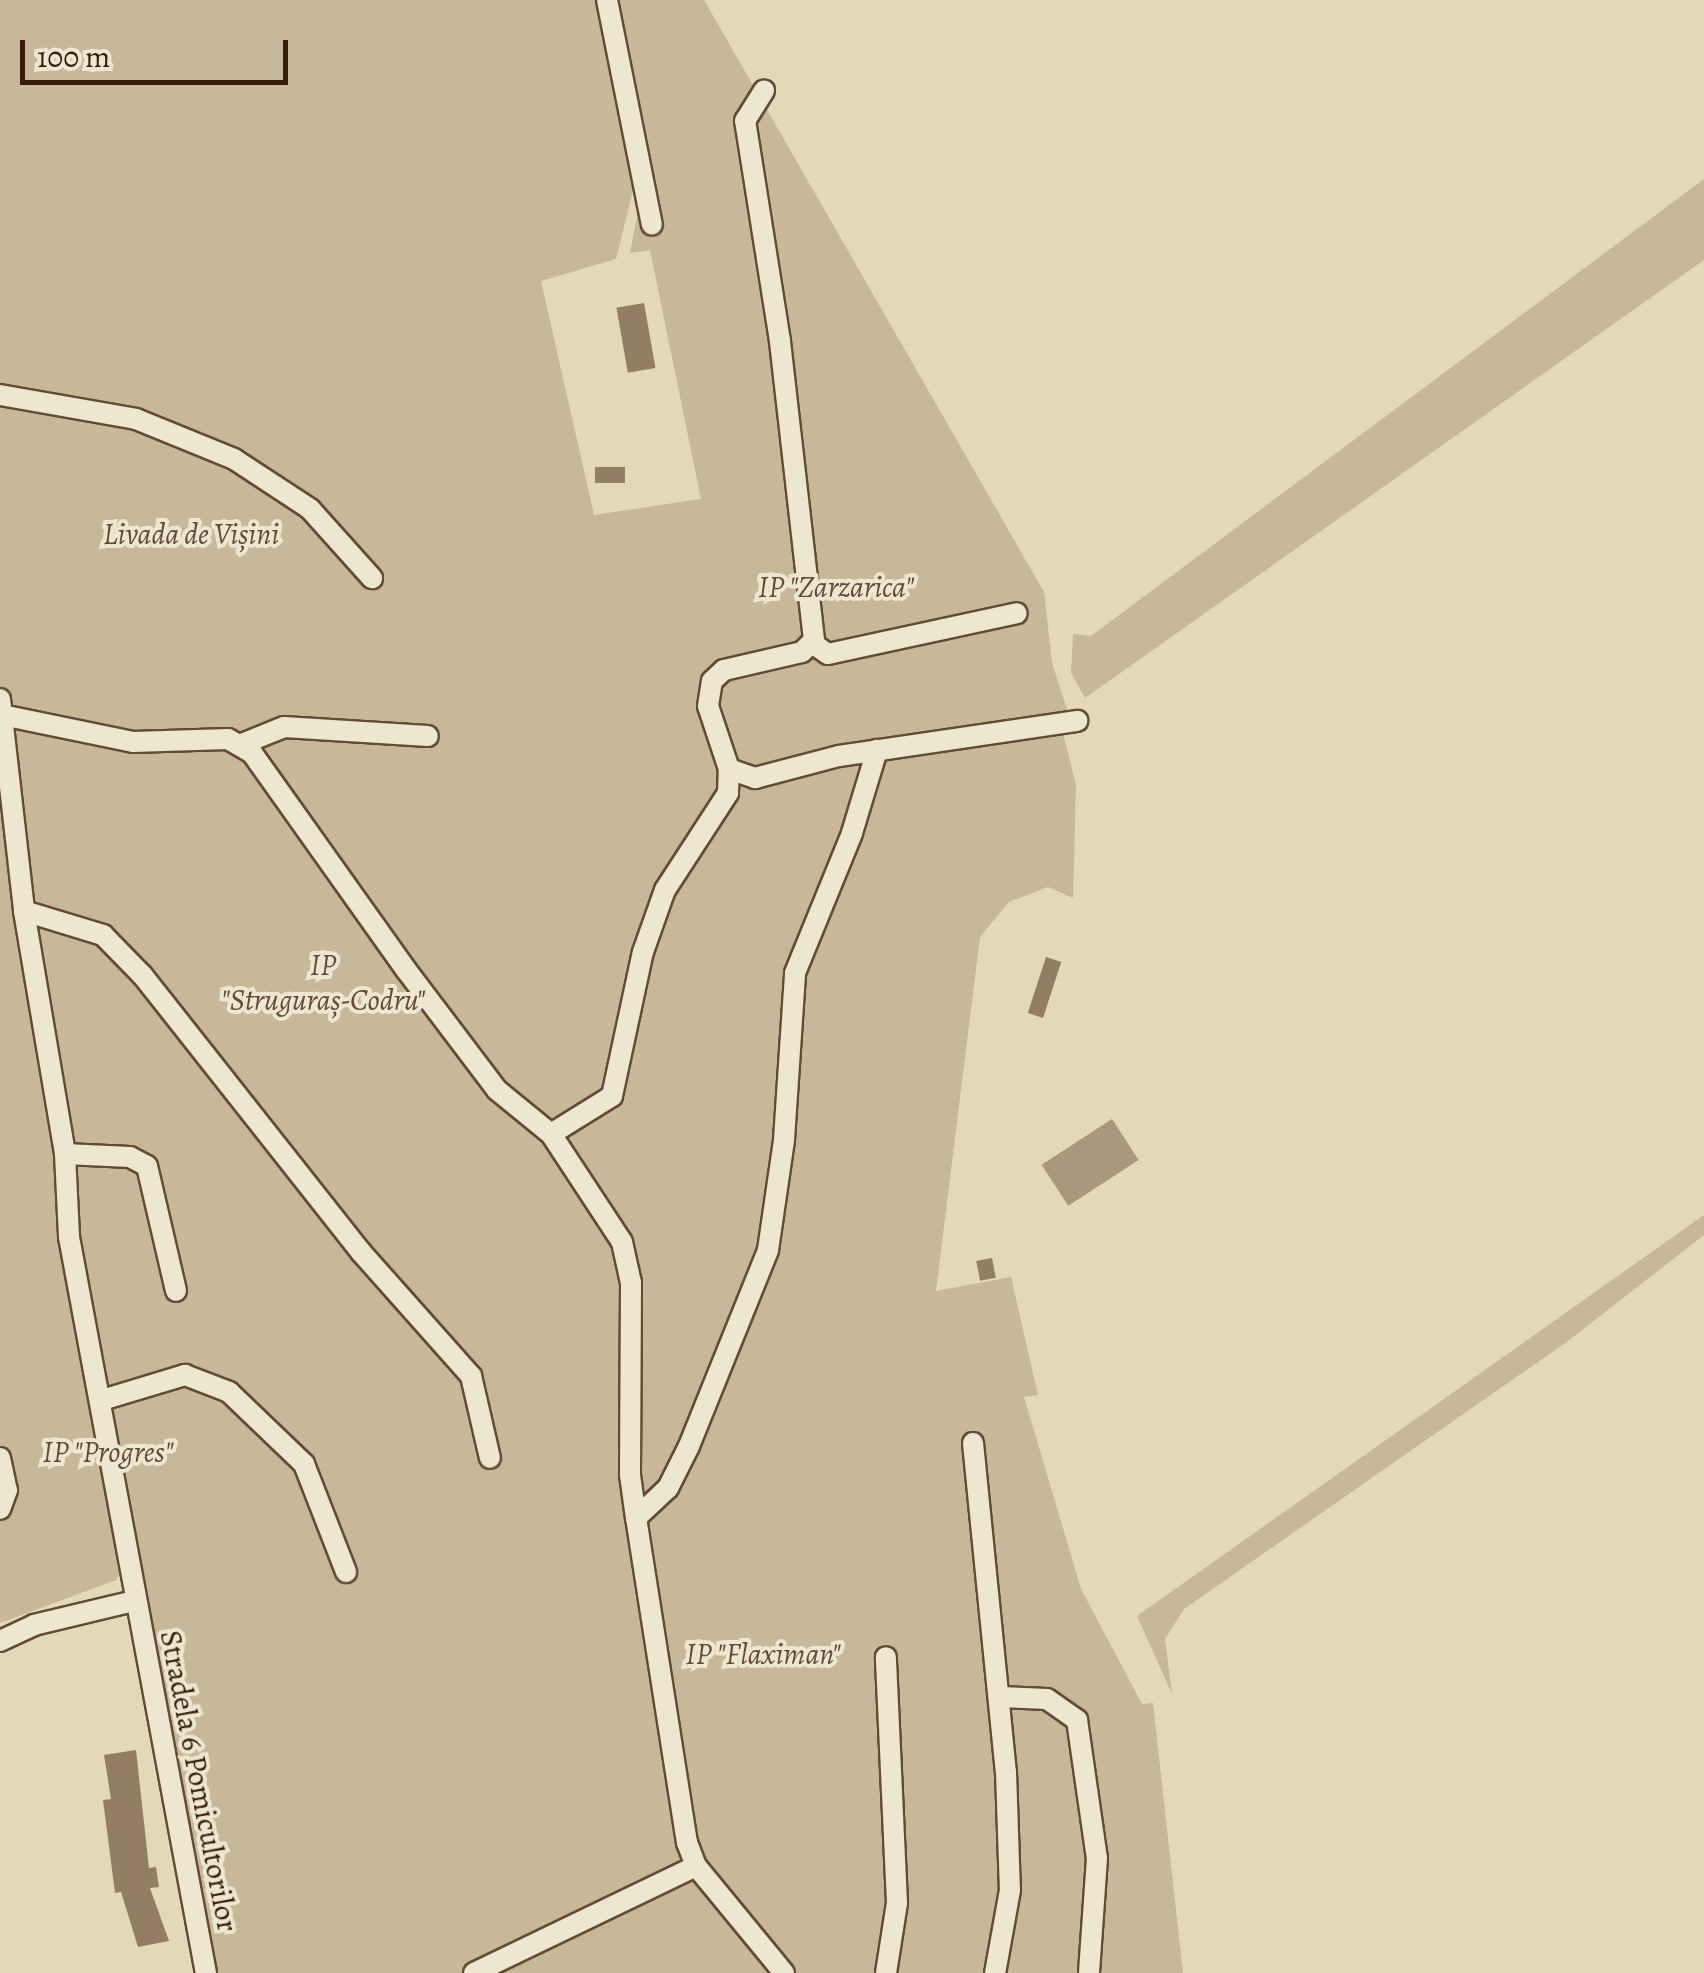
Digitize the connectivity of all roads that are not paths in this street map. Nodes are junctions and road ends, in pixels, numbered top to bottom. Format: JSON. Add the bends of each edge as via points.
{"nodes":[{"id":1,"x":608,"y":0,"type":"edge"},
{"id":2,"x":764,"y":90,"type":"dead end"},
{"id":3,"x":652,"y":226,"type":"dead end"},
{"id":4,"x":0,"y":395,"type":"edge"},
{"id":5,"x":372,"y":578,"type":"dead end"},
{"id":6,"x":1017,"y":613,"type":"dead end"},
{"id":7,"x":812,"y":643,"type":"junction"},
{"id":8,"x":1,"y":714,"type":"edge"},
{"id":9,"x":1077,"y":721,"type":"dead end"},
{"id":10,"x":428,"y":736,"type":"dead end"},
{"id":11,"x":242,"y":744,"type":"junction"},
{"id":12,"x":877,"y":750,"type":"junction"},
{"id":13,"x":729,"y":769,"type":"junction"},
{"id":14,"x":24,"y":911,"type":"junction"},
{"id":15,"x":551,"y":1134,"type":"junction"},
{"id":16,"x":65,"y":1154,"type":"junction"},
{"id":17,"x":176,"y":1291,"type":"dead end"},
{"id":18,"x":102,"y":1400,"type":"junction"},
{"id":19,"x":973,"y":1443,"type":"dead end"},
{"id":20,"x":0,"y":1458,"type":"edge"},
{"id":21,"x":490,"y":1458,"type":"dead end"},
{"id":22,"x":0,"y":1509,"type":"edge"},
{"id":23,"x":636,"y":1518,"type":"junction"},
{"id":24,"x":346,"y":1572,"type":"dead end"},
{"id":25,"x":134,"y":1601,"type":"junction"},
{"id":26,"x":0,"y":1642,"type":"edge"},
{"id":27,"x":886,"y":1656,"type":"dead end"},
{"id":28,"x":1001,"y":1697,"type":"junction"},
{"id":29,"x":696,"y":1866,"type":"junction"},
{"id":30,"x":206,"y":1973,"type":"edge"},
{"id":31,"x":474,"y":1973,"type":"edge"},
{"id":32,"x":784,"y":1973,"type":"edge"},
{"id":33,"x":886,"y":1973,"type":"edge"},
{"id":34,"x":995,"y":1973,"type":"edge"},
{"id":35,"x":1089,"y":1973,"type":"edge"}],
"edges":[{"from":1,"to":3,"type":"street"},
{"from":2,"to":7,"type":"street","via":[[744,121],[780,342]]},
{"from":4,"to":5,"type":"street","via":[[136,419],[234,459],[310,509]]},
{"from":6,"to":7,"type":"street","via":[[828,654]]},
{"from":7,"to":13,"type":"street","via":[[802,652],[724,670],[712,680],[708,706]]},
{"from":8,"to":11,"type":"street","via":[[120,741],[220,738]]},
{"from":8,"to":14,"type":"street","name":"Stradela 6 Pomicultorilor"},
{"from":9,"to":12,"type":"street"},
{"from":10,"to":11,"type":"street","via":[[284,726]]},
{"from":11,"to":15,"type":"street","via":[[496,1090]]},
{"from":12,"to":13,"type":"street","via":[[755,778]]},
{"from":12,"to":23,"type":"street","via":[[852,833],[795,973],[784,1140],[768,1250],[689,1446],[668,1488]]},
{"from":13,"to":15,"type":"street","via":[[728,793],[665,890],[642,952],[612,1096]]},
{"from":14,"to":16,"type":"street","name":"Stradela 6 Pomicultorilor"},
{"from":14,"to":21,"type":"street","via":[[102,935],[144,976],[361,1252],[471,1376]]},
{"from":15,"to":23,"type":"street","via":[[626,1257]]},
{"from":16,"to":17,"type":"street","via":[[130,1157],[147,1166]]},
{"from":16,"to":18,"type":"street","name":"Stradela 6 Pomicultorilor","via":[[70,1237]]},
{"from":18,"to":24,"type":"street","via":[[185,1375],[228,1392],[304,1464]]},
{"from":18,"to":25,"type":"street","name":"Stradela 6 Pomicultorilor"},
{"from":19,"to":28,"type":"street"},
{"from":20,"to":22,"type":"street","via":[[7,1490]]},
{"from":23,"to":29,"type":"street","via":[[665,1674],[673,1779]]},
{"from":25,"to":26,"type":"street","via":[[34,1625]]},
{"from":25,"to":30,"type":"street","name":"Stradela 6 Pomicultorilor"},
{"from":27,"to":33,"type":"street","via":[[897,1903]]},
{"from":28,"to":34,"type":"street","via":[[1010,1890]]},
{"from":28,"to":35,"type":"street","via":[[1046,1700],[1076,1720],[1097,1858]]},
{"from":29,"to":31,"type":"street"},
{"from":29,"to":32,"type":"street"}]}
